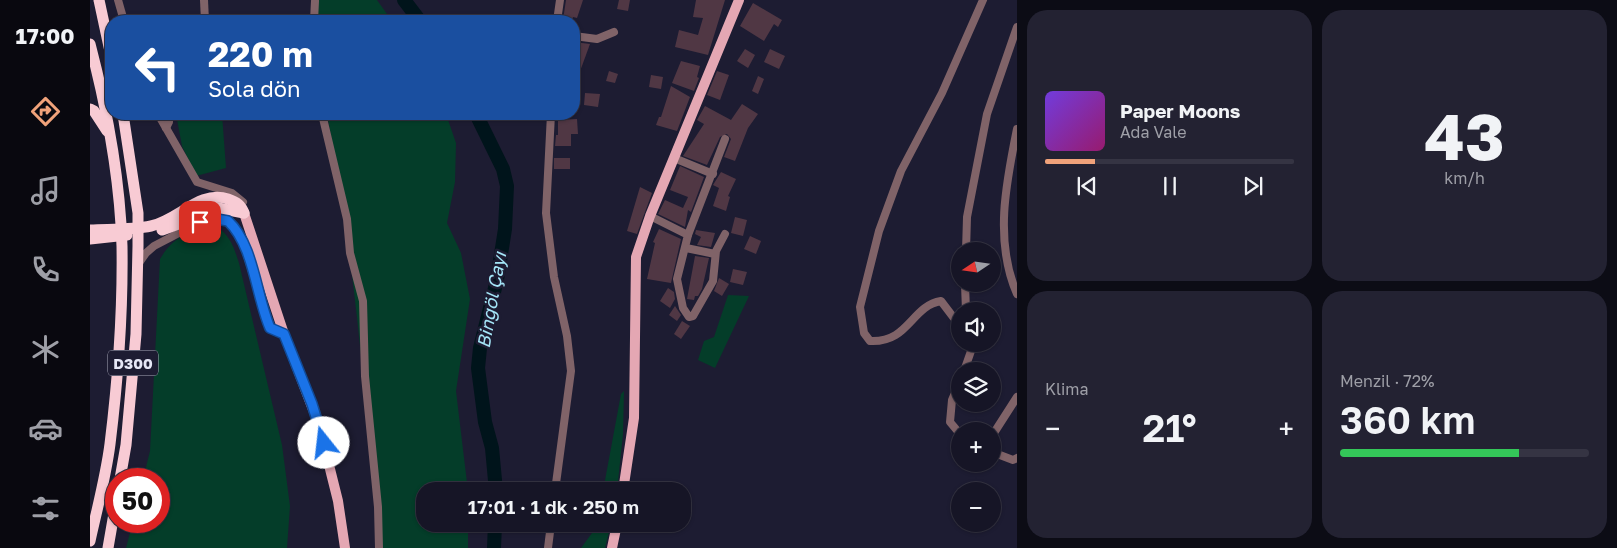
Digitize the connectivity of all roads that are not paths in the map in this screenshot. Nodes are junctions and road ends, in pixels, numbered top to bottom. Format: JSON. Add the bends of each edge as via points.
{"nodes":[{"id":1,"x":100,"y":0,"type":"edge"},
{"id":2,"x":118,"y":0,"type":"edge"},
{"id":3,"x":204,"y":0,"type":"edge"},
{"id":4,"x":560,"y":0,"type":"edge"},
{"id":5,"x":738,"y":0,"type":"edge"},
{"id":6,"x":983,"y":0,"type":"edge"},
{"id":7,"x":315,"y":1,"type":"edge"},
{"id":8,"x":122,"y":15,"type":"edge"},
{"id":9,"x":205,"y":15,"type":"edge"},
{"id":10,"x":314,"y":15,"type":"edge"},
{"id":11,"x":558,"y":15,"type":"edge"},
{"id":12,"x":105,"y":25,"type":"edge"},
{"id":13,"x":1017,"y":27,"type":"edge"},
{"id":14,"x":614,"y":32,"type":"dead end"},
{"id":15,"x":580,"y":37,"type":"edge"},
{"id":16,"x":90,"y":44,"type":"edge"},
{"id":17,"x":90,"y":109,"type":"edge"},
{"id":18,"x":105,"y":109,"type":"edge"},
{"id":19,"x":107,"y":120,"type":"edge"},
{"id":20,"x":124,"y":120,"type":"edge"},
{"id":21,"x":161,"y":120,"type":"edge"},
{"id":22,"x":169,"y":120,"type":"edge"},
{"id":23,"x":323,"y":120,"type":"edge"},
{"id":24,"x":550,"y":120,"type":"edge"},
{"id":25,"x":166,"y":128,"type":"junction"},
{"id":26,"x":1017,"y":129,"type":"edge"},
{"id":27,"x":109,"y":133,"type":"junction"},
{"id":28,"x":726,"y":139,"type":"dead end"},
{"id":29,"x":674,"y":158,"type":"junction"},
{"id":30,"x":713,"y":174,"type":"junction"},
{"id":31,"x":244,"y":213,"type":"junction"},
{"id":32,"x":650,"y":216,"type":"junction"},
{"id":33,"x":90,"y":230,"type":"edge"},
{"id":34,"x":725,"y":234,"type":"dead end"},
{"id":35,"x":688,"y":235,"type":"junction"},
{"id":36,"x":90,"y":239,"type":"edge"},
{"id":37,"x":966,"y":242,"type":"edge"},
{"id":38,"x":686,"y":248,"type":"junction"},
{"id":39,"x":715,"y":254,"type":"junction"},
{"id":40,"x":138,"y":265,"type":"junction"},
{"id":41,"x":1017,"y":294,"type":"edge"},
{"id":42,"x":951,"y":314,"type":"edge"},
{"id":43,"x":284,"y":334,"type":"junction"},
{"id":44,"x":1017,"y":397,"type":"edge"},
{"id":45,"x":951,"y":411,"type":"edge"},
{"id":46,"x":1001,"y":422,"type":"edge"},
{"id":47,"x":951,"y":423,"type":"edge"},
{"id":48,"x":1001,"y":455,"type":"edge"},
{"id":49,"x":1017,"y":458,"type":"edge"},
{"id":50,"x":122,"y":468,"type":"edge"},
{"id":51,"x":556,"y":482,"type":"edge"},
{"id":52,"x":625,"y":482,"type":"edge"},
{"id":53,"x":550,"y":532,"type":"edge"},
{"id":54,"x":615,"y":532,"type":"edge"},
{"id":55,"x":111,"y":533,"type":"edge"},
{"id":56,"x":90,"y":540,"type":"edge"},
{"id":57,"x":108,"y":548,"type":"edge"},
{"id":58,"x":345,"y":548,"type":"edge"},
{"id":59,"x":378,"y":548,"type":"edge"},
{"id":60,"x":548,"y":548,"type":"edge"},
{"id":61,"x":612,"y":548,"type":"edge"}],
"edges":[{"from":1,"to":12,"type":"highway"},
{"from":2,"to":8,"type":"street"},
{"from":3,"to":9,"type":"street"},
{"from":4,"to":11,"type":"street"},
{"from":5,"to":29,"type":"main road"},
{"from":6,"to":42,"type":"street","via":[[942,93],[901,171],[879,231],[860,307],[864,333],[870,341],[884,342],[906,329],[932,303],[941,301]]},
{"from":7,"to":10,"type":"street"},
{"from":13,"to":37,"type":"street","via":[[987,114],[967,216]]},
{"from":14,"to":15,"type":"street","via":[[598,39]]},
{"from":16,"to":18,"type":"highway","number":"D300"},
{"from":17,"to":27,"type":"highway"},
{"from":19,"to":27,"type":"highway","number":"D300"},
{"from":20,"to":40,"type":"highway","number":"D300","via":[[138,213]]},
{"from":21,"to":25,"type":"street"},
{"from":22,"to":25,"type":"street"},
{"from":23,"to":59,"type":"street","via":[[363,301],[365,376],[378,507]]},
{"from":24,"to":51,"type":"street","via":[[546,213],[570,371]]},
{"from":25,"to":31,"type":"street","via":[[197,182],[232,193],[244,203]]},
{"from":26,"to":41,"type":"street","via":[[1004,212],[1008,266]]},
{"from":27,"to":56,"type":"highway","number":"D300","via":[[122,247],[119,346],[110,446]]},
{"from":28,"to":30,"type":"street"},
{"from":29,"to":30,"type":"street"},
{"from":29,"to":32,"type":"main road"},
{"from":30,"to":35,"type":"street"},
{"from":31,"to":33,"type":"highway","via":[[235,201],[216,196],[199,200],[166,221],[150,226]]},
{"from":31,"to":36,"type":"highway","via":[[213,207],[154,233]]},
{"from":31,"to":43,"type":"main road"},
{"from":32,"to":35,"type":"street"},
{"from":32,"to":52,"type":"main road","via":[[636,257],[634,418]]},
{"from":34,"to":39,"type":"street"},
{"from":35,"to":38,"type":"street"},
{"from":38,"to":39,"type":"street"},
{"from":38,"to":39,"type":"street","via":[[677,279],[683,308],[689,317],[693,316],[713,281]]},
{"from":40,"to":43,"type":"street","via":[[154,246],[200,222],[211,218],[228,221],[242,240],[270,328]]},
{"from":40,"to":50,"type":"highway","number":"D300","via":[[135,343]]},
{"from":43,"to":58,"type":"main road","via":[[324,443]]},
{"from":44,"to":46,"type":"street"},
{"from":45,"to":47,"type":"street"},
{"from":48,"to":49,"type":"street","via":[[1013,460]]},
{"from":53,"to":60,"type":"street"},
{"from":54,"to":61,"type":"main road"},
{"from":55,"to":57,"type":"highway"}]}
